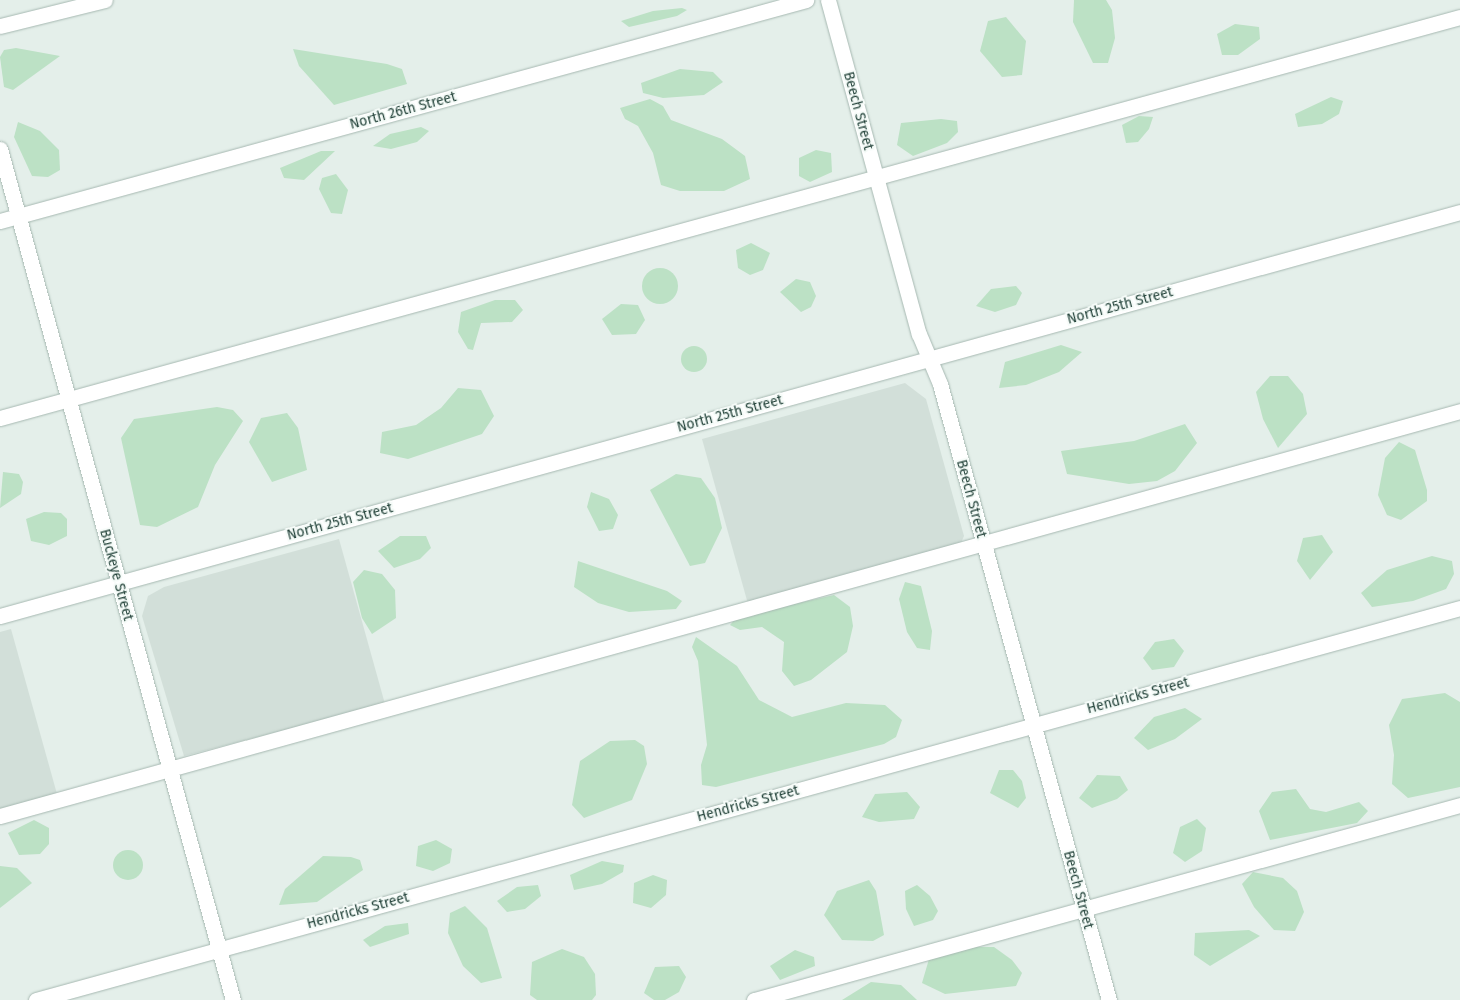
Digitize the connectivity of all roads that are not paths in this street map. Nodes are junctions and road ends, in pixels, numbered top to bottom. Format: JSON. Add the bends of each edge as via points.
{"nodes":[{"id":1,"x":104,"y":0,"type":"edge"},
{"id":2,"x":806,"y":0,"type":"edge"},
{"id":3,"x":828,"y":0,"type":"edge"},
{"id":4,"x":1460,"y":17,"type":"edge"},
{"id":5,"x":0,"y":26,"type":"edge"},
{"id":6,"x":0,"y":149,"type":"edge"},
{"id":7,"x":877,"y":180,"type":"junction"},
{"id":8,"x":1460,"y":212,"type":"edge"},
{"id":9,"x":18,"y":216,"type":"junction"},
{"id":10,"x":0,"y":221,"type":"edge"},
{"id":11,"x":929,"y":358,"type":"junction"},
{"id":12,"x":69,"y":400,"type":"junction"},
{"id":13,"x":1460,"y":411,"type":"edge"},
{"id":14,"x":0,"y":418,"type":"edge"},
{"id":15,"x":983,"y":543,"type":"junction"},
{"id":16,"x":118,"y":583,"type":"junction"},
{"id":17,"x":1460,"y":608,"type":"edge"},
{"id":18,"x":0,"y":616,"type":"edge"},
{"id":19,"x":1033,"y":725,"type":"junction"},
{"id":20,"x":170,"y":769,"type":"junction"},
{"id":21,"x":1460,"y":805,"type":"edge"},
{"id":22,"x":0,"y":816,"type":"edge"},
{"id":23,"x":1084,"y":909,"type":"junction"},
{"id":24,"x":219,"y":950,"type":"junction"},
{"id":25,"x":36,"y":1000,"type":"edge"},
{"id":26,"x":233,"y":1000,"type":"edge"},
{"id":27,"x":754,"y":1000,"type":"edge"},
{"id":28,"x":1109,"y":1000,"type":"edge"}],
"edges":[{"from":1,"to":5,"type":"street"},
{"from":2,"to":9,"type":"street","name":"North 26th Street"},
{"from":3,"to":7,"type":"street","name":"Beech Street"},
{"from":4,"to":7,"type":"street"},
{"from":6,"to":9,"type":"street","name":"Buckeye Street"},
{"from":7,"to":11,"type":"street","name":"Beech Street"},
{"from":7,"to":12,"type":"street"},
{"from":8,"to":11,"type":"street","name":"North 25th Street"},
{"from":9,"to":10,"type":"street","name":"North 26th Street"},
{"from":9,"to":12,"type":"street","name":"Buckeye Street"},
{"from":11,"to":15,"type":"street","name":"Beech Street"},
{"from":11,"to":16,"type":"street","name":"North 25th Street"},
{"from":12,"to":14,"type":"street"},
{"from":12,"to":16,"type":"street","name":"Buckeye Street"},
{"from":13,"to":15,"type":"street"},
{"from":15,"to":19,"type":"street","name":"Beech Street"},
{"from":15,"to":20,"type":"street"},
{"from":16,"to":18,"type":"street","name":"North 25th Street"},
{"from":16,"to":20,"type":"street","name":"Buckeye Street"},
{"from":17,"to":19,"type":"street","name":"Hendricks Street"},
{"from":19,"to":23,"type":"street","name":"Beech Street"},
{"from":19,"to":24,"type":"street","name":"Hendricks Street"},
{"from":20,"to":22,"type":"street"},
{"from":20,"to":24,"type":"street","name":"Buckeye Street"},
{"from":21,"to":23,"type":"street"},
{"from":23,"to":27,"type":"street"},
{"from":23,"to":28,"type":"street","name":"Beech Street"},
{"from":24,"to":25,"type":"street","name":"Hendricks Street"},
{"from":24,"to":26,"type":"street","name":"Buckeye Street"}]}
